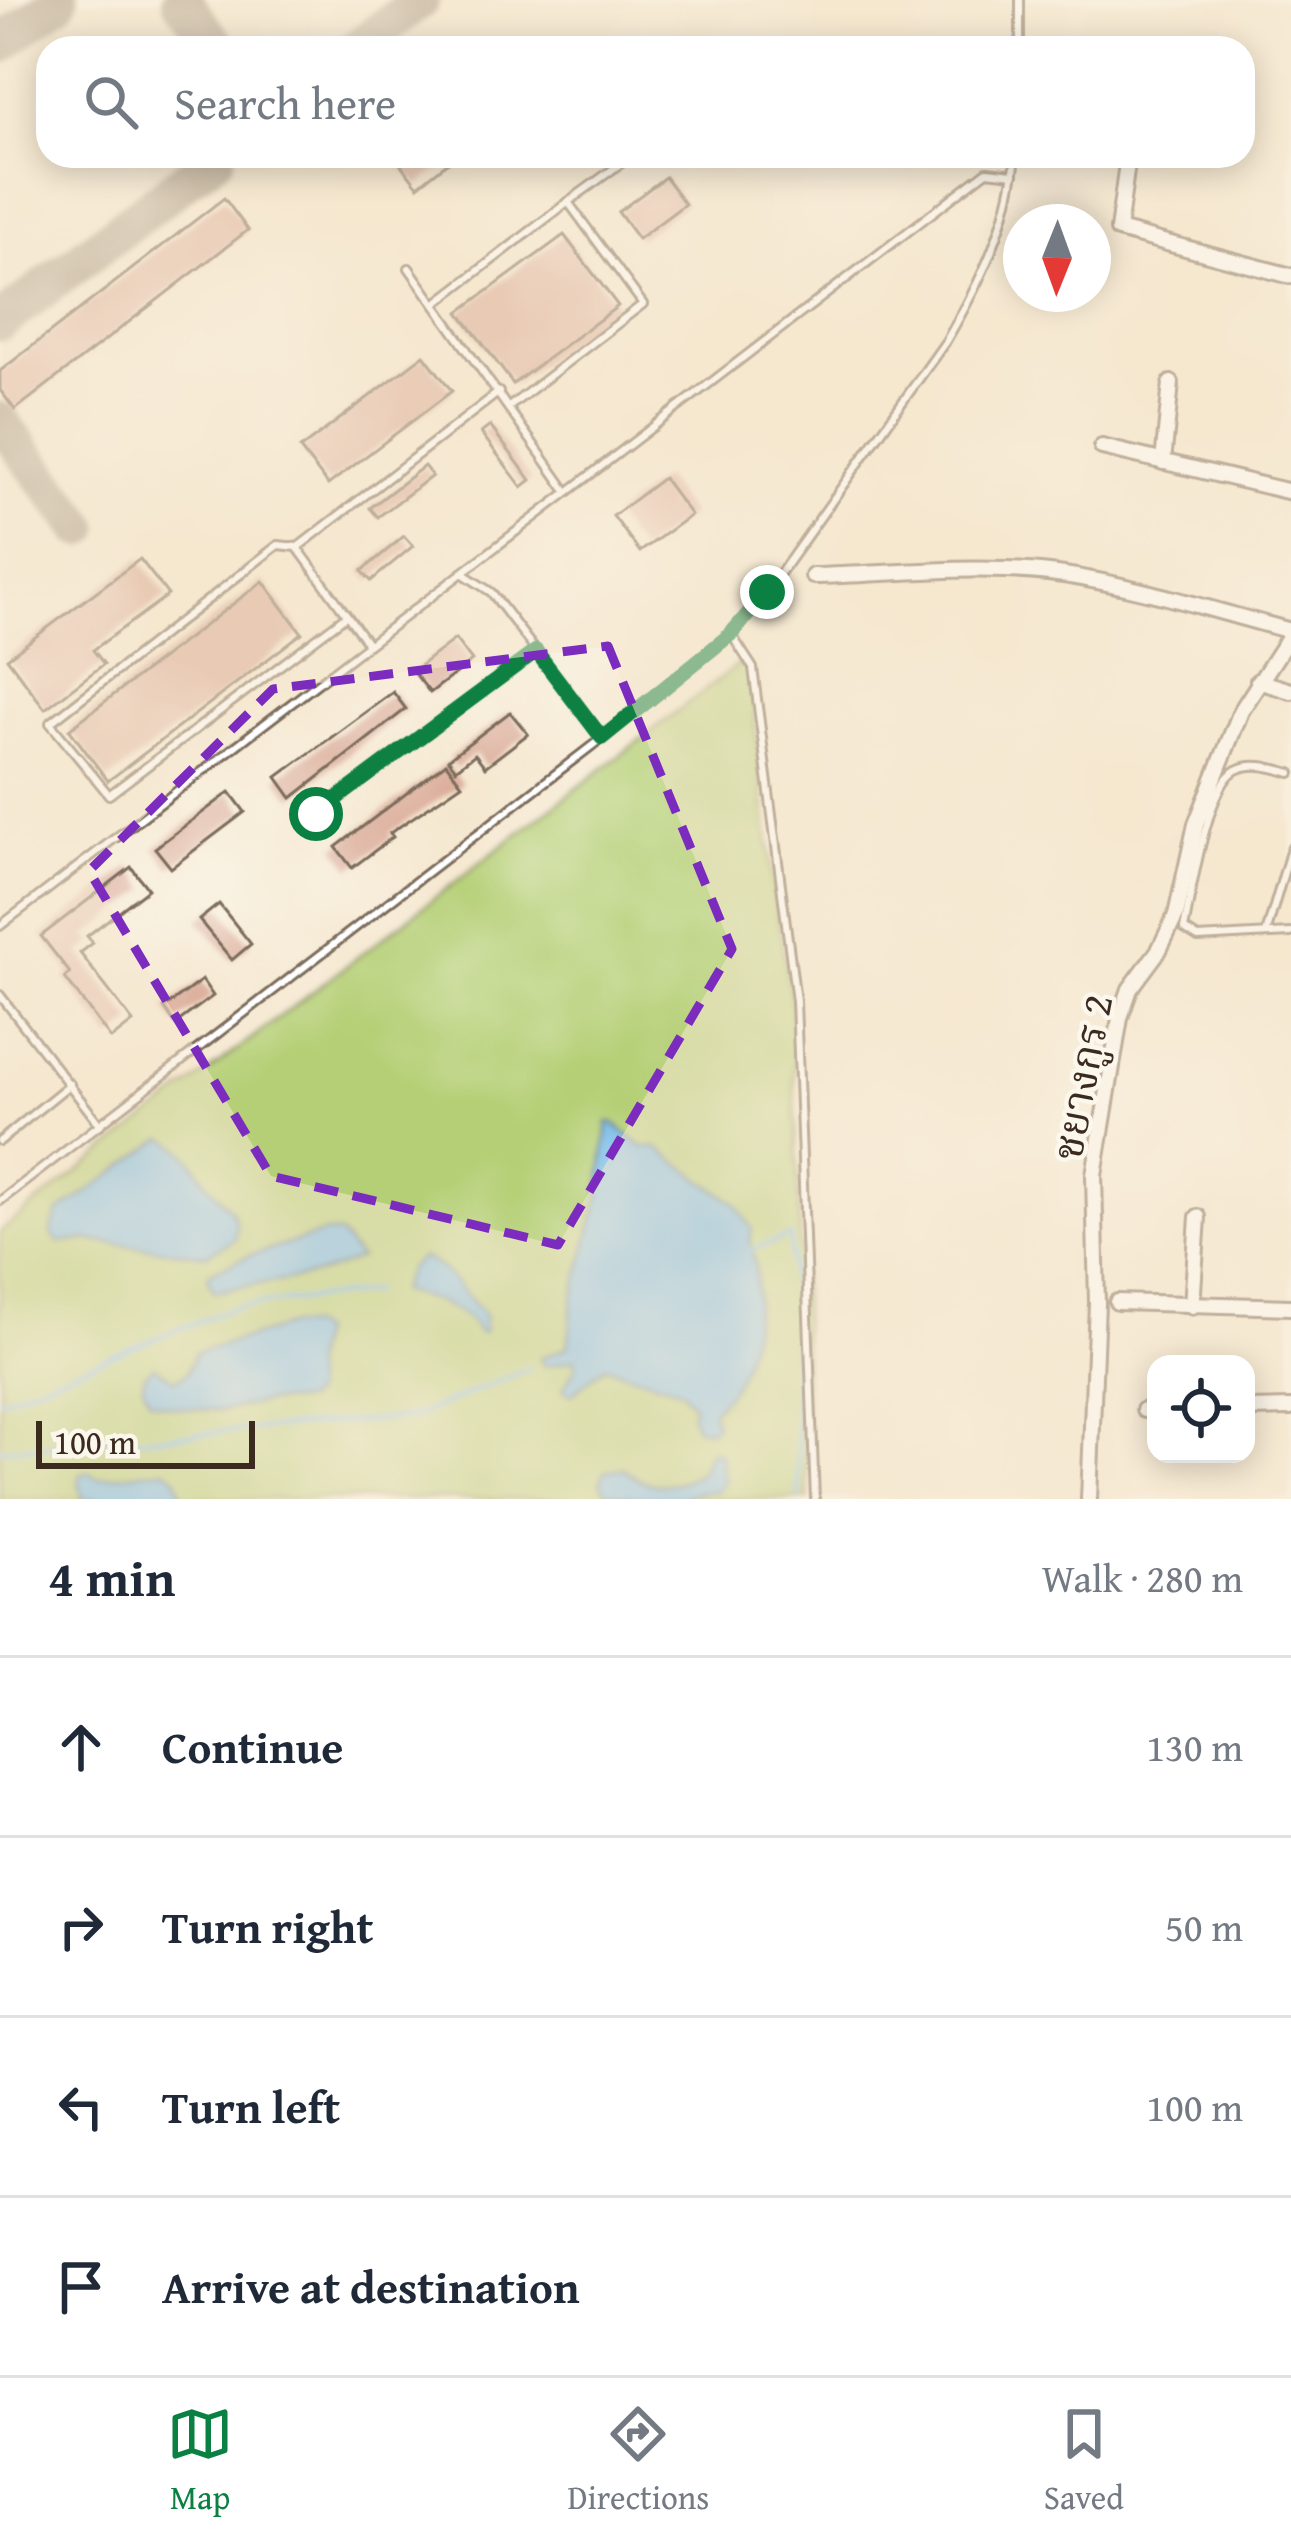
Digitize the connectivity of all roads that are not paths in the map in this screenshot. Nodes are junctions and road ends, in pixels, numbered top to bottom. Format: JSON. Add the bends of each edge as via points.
{"nodes":[{"id":1,"x":1020,"y":0,"type":"edge"},
{"id":2,"x":1020,"y":36,"type":"edge"},
{"id":3,"x":615,"y":168,"type":"edge"},
{"id":4,"x":1015,"y":168,"type":"edge"},
{"id":5,"x":1126,"y":168,"type":"edge"},
{"id":6,"x":1014,"y":174,"type":"junction"},
{"id":7,"x":568,"y":202,"type":"junction"},
{"id":8,"x":409,"y":268,"type":"dead end"},
{"id":9,"x":1291,"y":276,"type":"edge"},
{"id":10,"x":435,"y":304,"type":"junction"},
{"id":11,"x":1171,"y":382,"type":"dead end"},
{"id":12,"x":500,"y":392,"type":"junction"},
{"id":13,"x":509,"y":406,"type":"junction"},
{"id":14,"x":1102,"y":447,"type":"dead end"},
{"id":15,"x":1163,"y":462,"type":"junction"},
{"id":16,"x":566,"y":490,"type":"junction"},
{"id":17,"x":1291,"y":492,"type":"edge"},
{"id":18,"x":298,"y":547,"type":"junction"},
{"id":19,"x":462,"y":573,"type":"junction"},
{"id":20,"x":813,"y":576,"type":"dead end"},
{"id":21,"x":346,"y":614,"type":"junction"},
{"id":22,"x":1291,"y":632,"type":"edge"},
{"id":23,"x":731,"y":634,"type":"junction"},
{"id":24,"x":368,"y":644,"type":"junction"},
{"id":25,"x":536,"y":651,"type":"junction"},
{"id":26,"x":1258,"y":681,"type":"junction"},
{"id":27,"x":1291,"y":691,"type":"edge"},
{"id":28,"x":602,"y":738,"type":"junction"},
{"id":29,"x":1291,"y":772,"type":"edge"},
{"id":30,"x":316,"y":814,"type":"dead end"},
{"id":31,"x":1291,"y":848,"type":"edge"},
{"id":32,"x":0,"y":926,"type":"edge"},
{"id":33,"x":1291,"y":933,"type":"edge"},
{"id":34,"x":1265,"y":934,"type":"junction"},
{"id":35,"x":0,"y":996,"type":"edge"},
{"id":36,"x":70,"y":1084,"type":"junction"},
{"id":37,"x":100,"y":1125,"type":"junction"},
{"id":38,"x":0,"y":1141,"type":"edge"},
{"id":39,"x":0,"y":1201,"type":"edge"},
{"id":40,"x":1198,"y":1216,"type":"dead end"},
{"id":41,"x":1117,"y":1302,"type":"dead end"},
{"id":42,"x":1192,"y":1306,"type":"junction"},
{"id":43,"x":1291,"y":1307,"type":"edge"},
{"id":44,"x":1291,"y":1408,"type":"edge"},
{"id":45,"x":1255,"y":1409,"type":"edge"},
{"id":46,"x":815,"y":1499,"type":"edge"},
{"id":47,"x":1089,"y":1499,"type":"edge"}],
"edges":[{"from":1,"to":2,"type":"lane"},
{"from":3,"to":7,"type":"lane"},
{"from":4,"to":6,"type":"lane"},
{"from":5,"to":9,"type":"street","via":[[1118,230]]},
{"from":6,"to":16,"type":"lane","via":[[988,170]]},
{"from":6,"to":23,"type":"lane","via":[[992,253],[946,341]]},
{"from":7,"to":10,"type":"lane"},
{"from":7,"to":13,"type":"lane","via":[[644,304]]},
{"from":8,"to":10,"type":"lane"},
{"from":10,"to":12,"type":"lane"},
{"from":11,"to":15,"type":"street"},
{"from":12,"to":13,"type":"lane"},
{"from":12,"to":18,"type":"lane"},
{"from":13,"to":16,"type":"lane"},
{"from":14,"to":15,"type":"street"},
{"from":15,"to":17,"type":"street"},
{"from":16,"to":19,"type":"lane"},
{"from":18,"to":21,"type":"lane"},
{"from":18,"to":21,"type":"lane","via":[[278,545],[50,723],[109,795]]},
{"from":19,"to":24,"type":"lane"},
{"from":19,"to":25,"type":"lane","via":[[491,592]]},
{"from":20,"to":22,"type":"street","via":[[1063,575]]},
{"from":21,"to":24,"type":"lane"},
{"from":22,"to":26,"type":"street","name":"ชยางกูร 2"},
{"from":23,"to":28,"type":"lane"},
{"from":23,"to":46,"type":"lane","via":[[753,668],[796,1001]]},
{"from":24,"to":32,"type":"lane"},
{"from":25,"to":28,"type":"lane"},
{"from":25,"to":30,"type":"lane"},
{"from":26,"to":27,"type":"street"},
{"from":26,"to":47,"type":"street","name":"ชยางกูร 2","via":[[1196,824],[1176,915],[1120,1018],[1094,1175]]},
{"from":28,"to":37,"type":"lane"},
{"from":29,"to":34,"type":"lane","via":[[1249,766],[1228,776],[1184,928],[1198,938]]},
{"from":31,"to":34,"type":"lane"},
{"from":33,"to":34,"type":"lane"},
{"from":35,"to":36,"type":"lane"},
{"from":36,"to":37,"type":"lane"},
{"from":36,"to":38,"type":"lane"},
{"from":37,"to":39,"type":"lane"},
{"from":40,"to":42,"type":"street"},
{"from":41,"to":42,"type":"street"},
{"from":42,"to":43,"type":"street"},
{"from":44,"to":45,"type":"street"}]}
